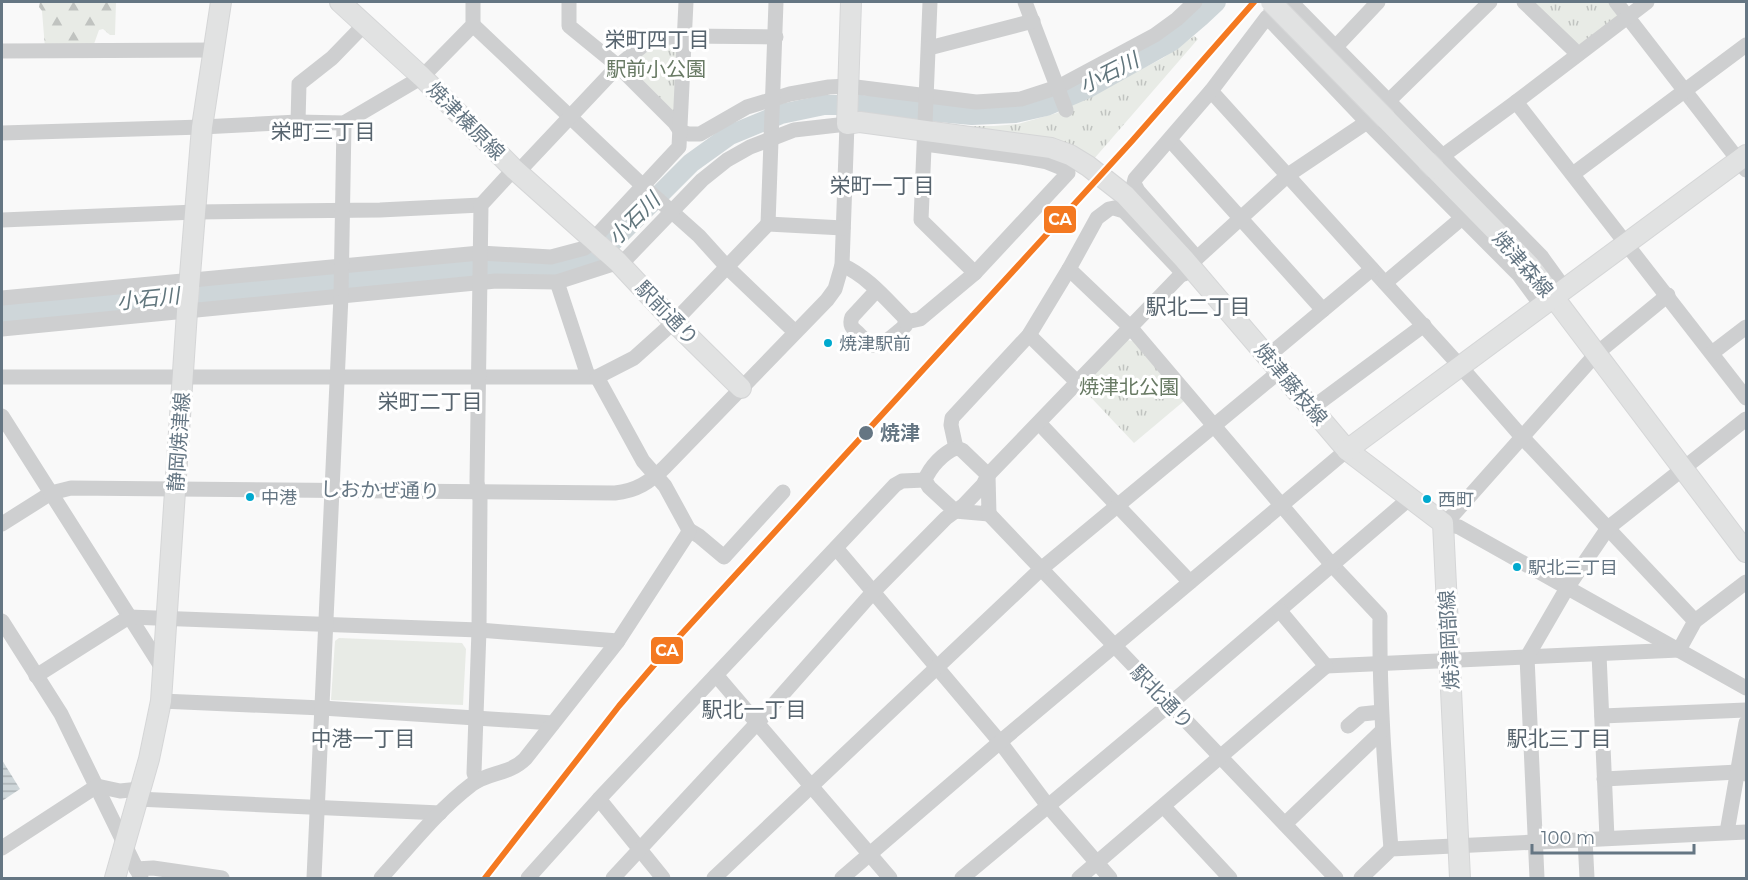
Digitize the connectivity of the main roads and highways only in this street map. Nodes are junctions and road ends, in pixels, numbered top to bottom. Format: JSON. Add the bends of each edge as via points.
{"nodes":[{"id":1,"x":221,"y":2,"type":"edge"},
{"id":2,"x":340,"y":2,"type":"edge"},
{"id":3,"x":851,"y":2,"type":"edge"},
{"id":4,"x":1269,"y":9,"type":"edge"},
{"id":5,"x":1744,"y":162,"type":"edge"},
{"id":6,"x":595,"y":241,"type":"joint"},
{"id":7,"x":1552,"y":297,"type":"junction"},
{"id":8,"x":741,"y":388,"type":"road end"},
{"id":9,"x":1347,"y":450,"type":"junction"},
{"id":10,"x":1746,"y":552,"type":"edge"},
{"id":11,"x":115,"y":879,"type":"edge"},
{"id":12,"x":1460,"y":879,"type":"edge"}],
"edges":[{"from":1,"to":11,"type":"main road","name":"静岡焼津線","via":[[202,127],[161,701]]},
{"from":2,"to":6,"type":"main road","name":"焼津榛原線"},
{"from":3,"to":9,"type":"main road","name":"焼津藤枝線","via":[[847,105],[860,122],[1051,148],[1088,165],[1125,195],[1190,266]]},
{"from":4,"to":7,"type":"main road","name":"焼津森線","bridge":true,"via":[[1387,110],[1431,165],[1530,266]]},
{"from":5,"to":7,"type":"main road"},
{"from":6,"to":8,"type":"main road","name":"駅前通り"},
{"from":7,"to":9,"type":"main road"},
{"from":7,"to":10,"type":"main road","name":"焼津森線"},
{"from":9,"to":12,"type":"main road","name":"焼津岡部線","via":[[1443,523]]}]}
